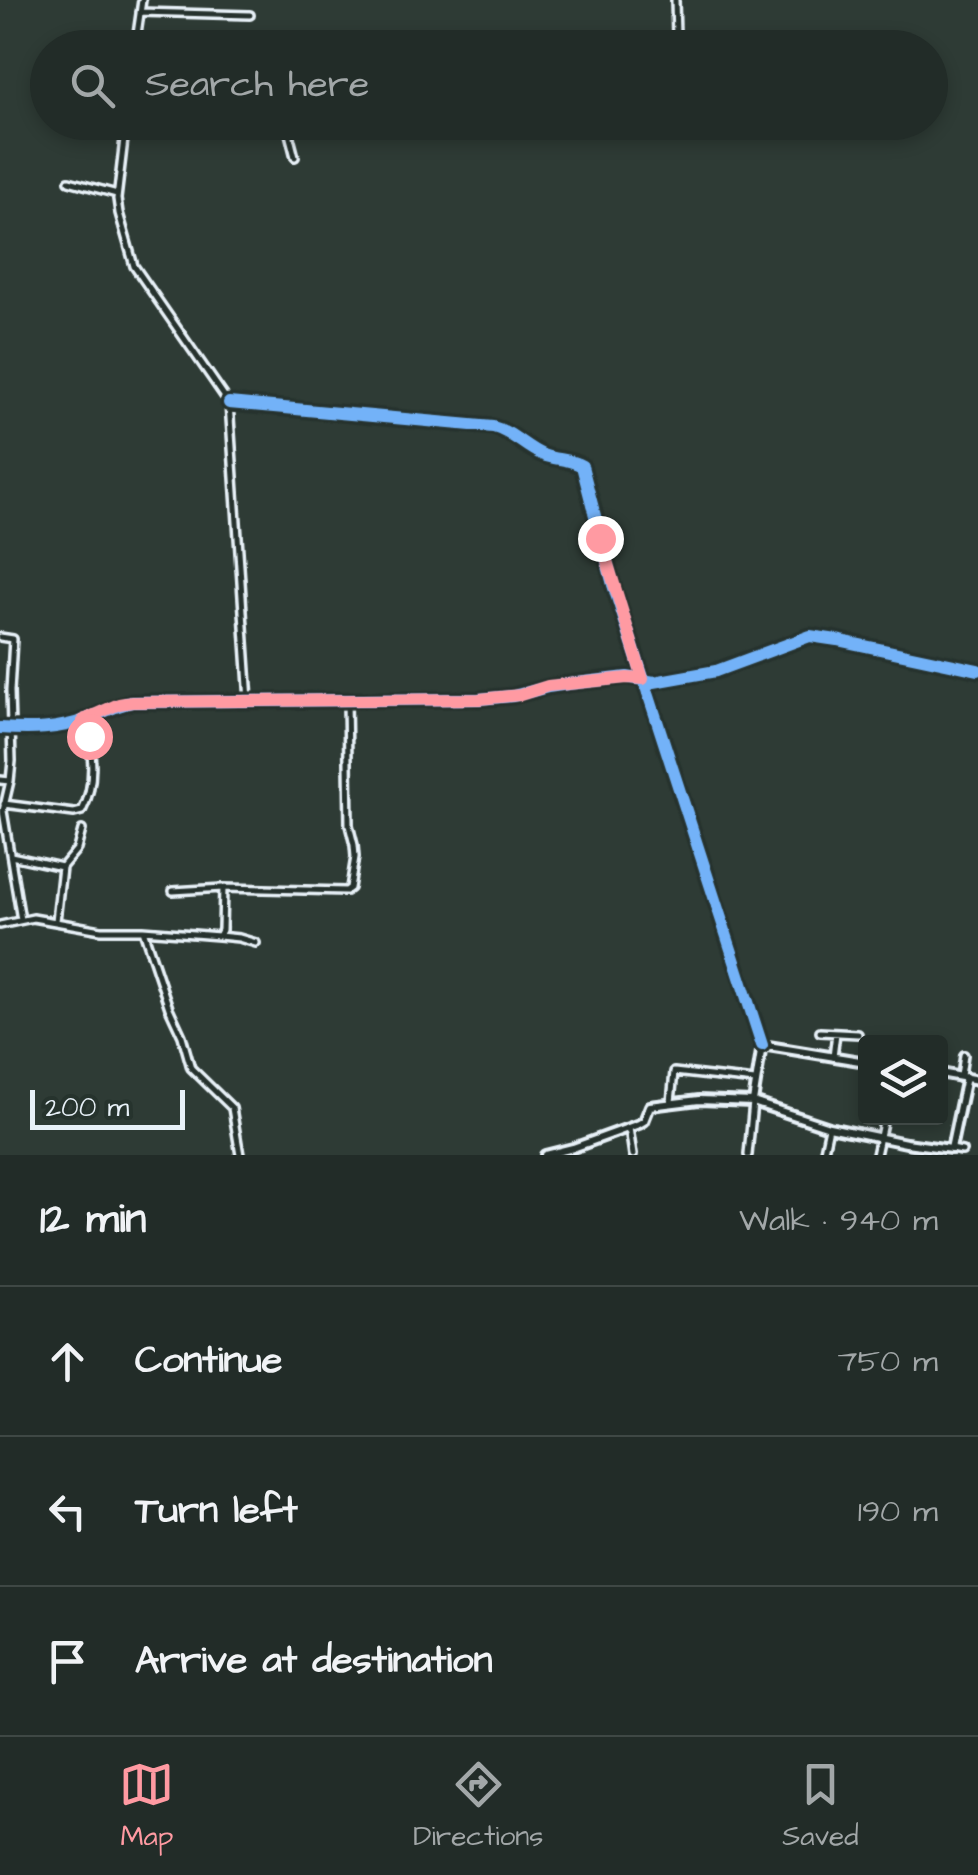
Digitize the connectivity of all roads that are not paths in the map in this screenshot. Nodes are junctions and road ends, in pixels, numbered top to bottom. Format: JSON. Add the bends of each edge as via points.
{"nodes":[{"id":1,"x":142,"y":0,"type":"edge"},
{"id":2,"x":675,"y":0,"type":"edge"},
{"id":3,"x":140,"y":12,"type":"junction"},
{"id":4,"x":250,"y":15,"type":"dead end"},
{"id":5,"x":138,"y":30,"type":"edge"},
{"id":6,"x":676,"y":30,"type":"edge"},
{"id":7,"x":124,"y":140,"type":"edge"},
{"id":8,"x":291,"y":140,"type":"edge"},
{"id":9,"x":296,"y":157,"type":"dead end"},
{"id":10,"x":69,"y":182,"type":"dead end"},
{"id":11,"x":117,"y":194,"type":"junction"},
{"id":12,"x":230,"y":404,"type":"junction"},
{"id":13,"x":0,"y":636,"type":"edge"},
{"id":14,"x":978,"y":670,"type":"edge"},
{"id":15,"x":643,"y":679,"type":"junction"},
{"id":16,"x":347,"y":700,"type":"junction"},
{"id":17,"x":250,"y":701,"type":"junction"},
{"id":18,"x":83,"y":720,"type":"junction"},
{"id":19,"x":0,"y":728,"type":"edge"},
{"id":20,"x":10,"y":729,"type":"junction"},
{"id":21,"x":0,"y":780,"type":"edge"},
{"id":22,"x":10,"y":781,"type":"junction"},
{"id":23,"x":4,"y":804,"type":"junction"},
{"id":24,"x":82,"y":830,"type":"dead end"},
{"id":25,"x":11,"y":856,"type":"junction"},
{"id":26,"x":62,"y":867,"type":"junction"},
{"id":27,"x":222,"y":888,"type":"junction"},
{"id":28,"x":173,"y":891,"type":"dead end"},
{"id":29,"x":22,"y":920,"type":"junction"},
{"id":30,"x":56,"y":921,"type":"junction"},
{"id":31,"x":0,"y":925,"type":"edge"},
{"id":32,"x":143,"y":930,"type":"junction"},
{"id":33,"x":218,"y":936,"type":"junction"},
{"id":34,"x":256,"y":943,"type":"dead end"},
{"id":35,"x":820,"y":1032,"type":"dead end"},
{"id":36,"x":836,"y":1033,"type":"junction"},
{"id":37,"x":858,"y":1034,"type":"dead end"},
{"id":38,"x":762,"y":1046,"type":"junction"},
{"id":39,"x":964,"y":1055,"type":"dead end"},
{"id":40,"x":833,"y":1056,"type":"junction"},
{"id":41,"x":858,"y":1061,"type":"edge"},
{"id":42,"x":948,"y":1074,"type":"edge"},
{"id":43,"x":963,"y":1076,"type":"junction"},
{"id":44,"x":978,"y":1080,"type":"edge"},
{"id":45,"x":754,"y":1081,"type":"junction"},
{"id":46,"x":672,"y":1102,"type":"junction"},
{"id":47,"x":753,"y":1102,"type":"junction"},
{"id":48,"x":883,"y":1125,"type":"edge"},
{"id":49,"x":829,"y":1127,"type":"junction"},
{"id":50,"x":629,"y":1128,"type":"junction"},
{"id":51,"x":880,"y":1138,"type":"junction"},
{"id":52,"x":951,"y":1149,"type":"junction"},
{"id":53,"x":962,"y":1152,"type":"dead end"},
{"id":54,"x":240,"y":1155,"type":"edge"},
{"id":55,"x":545,"y":1155,"type":"edge"},
{"id":56,"x":634,"y":1155,"type":"edge"},
{"id":57,"x":748,"y":1155,"type":"edge"},
{"id":58,"x":823,"y":1155,"type":"edge"},
{"id":59,"x":876,"y":1155,"type":"edge"}],
"edges":[{"from":1,"to":3,"type":"street"},
{"from":2,"to":6,"type":"street"},
{"from":3,"to":4,"type":"street"},
{"from":3,"to":5,"type":"street"},
{"from":7,"to":11,"type":"street"},
{"from":8,"to":9,"type":"street"},
{"from":10,"to":11,"type":"street"},
{"from":11,"to":12,"type":"street","via":[[137,272]]},
{"from":12,"to":15,"type":"street","via":[[493,427],[540,453],[576,462]]},
{"from":12,"to":17,"type":"street"},
{"from":13,"to":20,"type":"street","via":[[14,638]]},
{"from":14,"to":15,"type":"street","via":[[810,636],[716,671]]},
{"from":15,"to":16,"type":"street","via":[[548,686],[506,698]]},
{"from":15,"to":38,"type":"street"},
{"from":16,"to":17,"type":"street"},
{"from":16,"to":27,"type":"street","via":[[355,857],[350,888]]},
{"from":17,"to":18,"type":"street","via":[[132,702]]},
{"from":18,"to":20,"type":"street"},
{"from":18,"to":23,"type":"street","via":[[91,776],[82,811]]},
{"from":19,"to":20,"type":"street"},
{"from":20,"to":22,"type":"street"},
{"from":21,"to":22,"type":"street"},
{"from":22,"to":23,"type":"street"},
{"from":23,"to":25,"type":"street"},
{"from":24,"to":26,"type":"street","via":[[78,849]]},
{"from":25,"to":26,"type":"street"},
{"from":25,"to":29,"type":"street"},
{"from":26,"to":30,"type":"street"},
{"from":27,"to":28,"type":"street"},
{"from":27,"to":33,"type":"street"},
{"from":29,"to":30,"type":"street"},
{"from":29,"to":31,"type":"street"},
{"from":30,"to":32,"type":"street"},
{"from":32,"to":33,"type":"street"},
{"from":32,"to":54,"type":"street","via":[[191,1068],[232,1108]]},
{"from":33,"to":34,"type":"street"},
{"from":35,"to":36,"type":"street"},
{"from":36,"to":37,"type":"street"},
{"from":36,"to":40,"type":"street"},
{"from":38,"to":40,"type":"street"},
{"from":38,"to":45,"type":"street"},
{"from":39,"to":43,"type":"street"},
{"from":40,"to":41,"type":"street"},
{"from":42,"to":43,"type":"street"},
{"from":43,"to":44,"type":"street"},
{"from":43,"to":52,"type":"street"},
{"from":45,"to":46,"type":"street","via":[[674,1072]]},
{"from":45,"to":47,"type":"street"},
{"from":46,"to":47,"type":"street"},
{"from":46,"to":50,"type":"street","via":[[650,1106],[644,1121]]},
{"from":47,"to":49,"type":"street"},
{"from":47,"to":57,"type":"street"},
{"from":48,"to":51,"type":"street"},
{"from":49,"to":51,"type":"street"},
{"from":49,"to":58,"type":"street"},
{"from":50,"to":55,"type":"street"},
{"from":50,"to":56,"type":"street"},
{"from":51,"to":52,"type":"street"},
{"from":51,"to":59,"type":"street"},
{"from":52,"to":53,"type":"street"}]}
